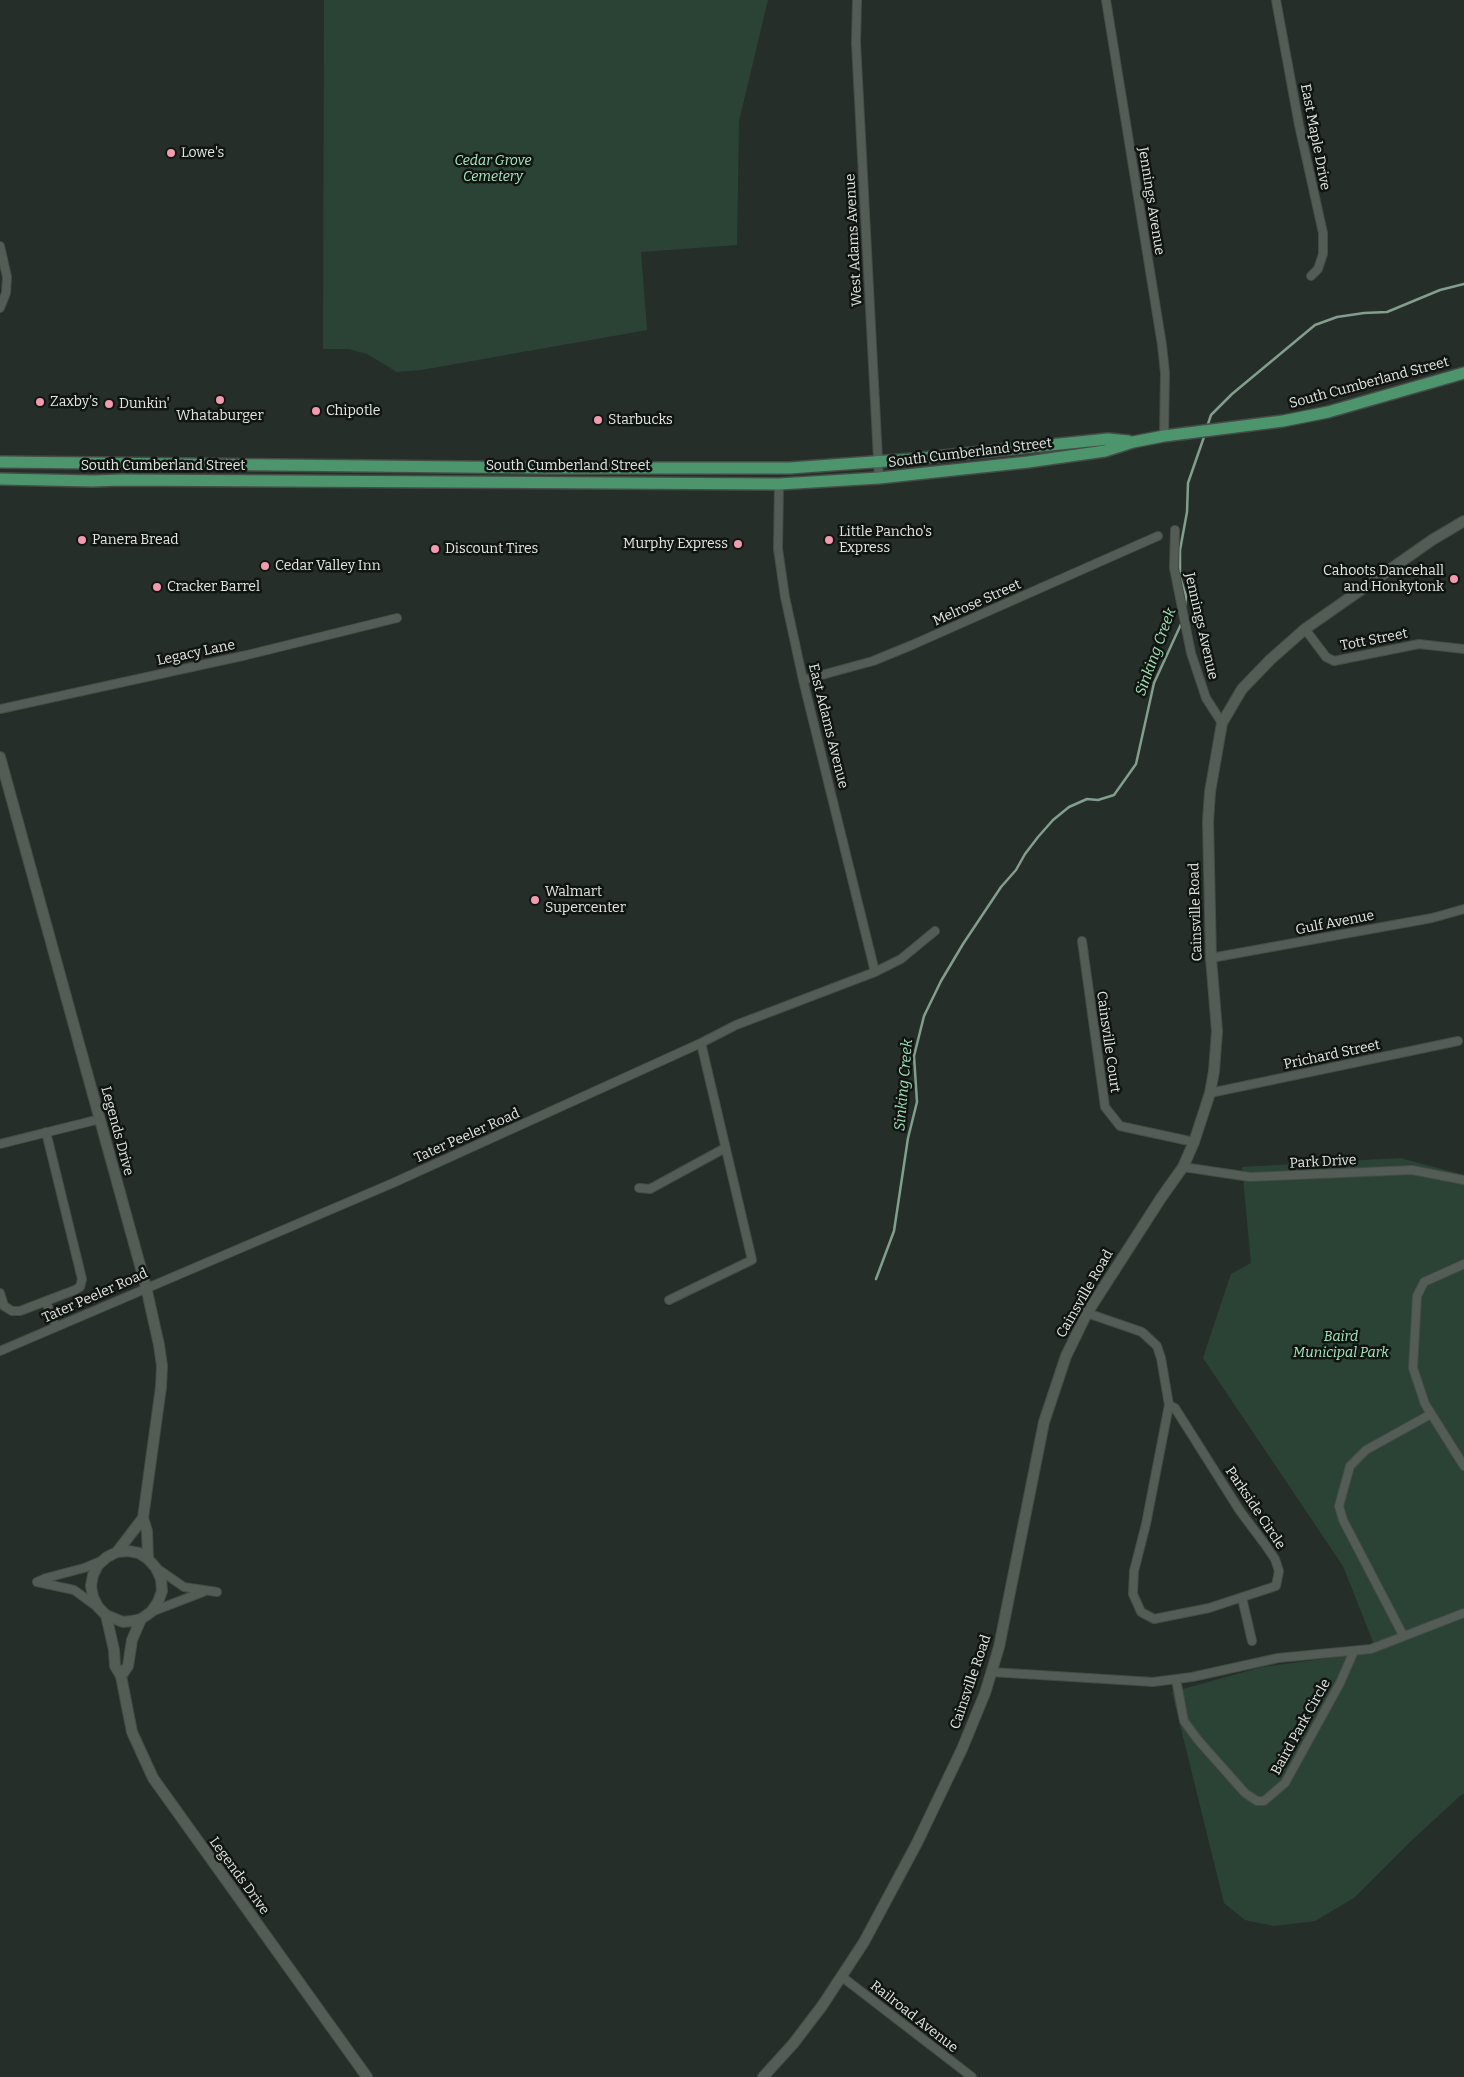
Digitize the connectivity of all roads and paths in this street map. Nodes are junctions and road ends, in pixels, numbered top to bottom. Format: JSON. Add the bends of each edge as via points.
{"nodes":[{"id":1,"x":857,"y":0,"type":"edge"},
{"id":2,"x":1106,"y":0,"type":"edge"},
{"id":3,"x":1276,"y":0,"type":"edge"},
{"id":4,"x":0,"y":246,"type":"edge"},
{"id":5,"x":1311,"y":276,"type":"dead end"},
{"id":6,"x":0,"y":308,"type":"edge"},
{"id":7,"x":1464,"y":374,"type":"edge"},
{"id":8,"x":1164,"y":436,"type":"junction"},
{"id":9,"x":1133,"y":442,"type":"junction"},
{"id":10,"x":0,"y":462,"type":"edge"},
{"id":11,"x":878,"y":462,"type":"junction"},
{"id":12,"x":879,"y":478,"type":"junction"},
{"id":13,"x":0,"y":479,"type":"edge"},
{"id":14,"x":779,"y":484,"type":"junction"},
{"id":15,"x":1464,"y":521,"type":"edge"},
{"id":16,"x":1175,"y":530,"type":"dead end"},
{"id":17,"x":1158,"y":536,"type":"dead end"},
{"id":18,"x":397,"y":618,"type":"dead end"},
{"id":19,"x":1305,"y":629,"type":"junction"},
{"id":20,"x":1464,"y":649,"type":"edge"},
{"id":21,"x":803,"y":680,"type":"junction"},
{"id":22,"x":0,"y":709,"type":"edge"},
{"id":23,"x":1222,"y":723,"type":"junction"},
{"id":24,"x":0,"y":757,"type":"edge"},
{"id":25,"x":1464,"y":910,"type":"edge"},
{"id":26,"x":936,"y":931,"type":"dead end"},
{"id":27,"x":1082,"y":941,"type":"dead end"},
{"id":28,"x":1211,"y":958,"type":"junction"},
{"id":29,"x":875,"y":972,"type":"junction"},
{"id":30,"x":1458,"y":1041,"type":"dead end"},
{"id":31,"x":701,"y":1043,"type":"junction"},
{"id":32,"x":1210,"y":1093,"type":"junction"},
{"id":33,"x":100,"y":1119,"type":"junction"},
{"id":34,"x":46,"y":1132,"type":"junction"},
{"id":35,"x":0,"y":1142,"type":"edge"},
{"id":36,"x":1194,"y":1142,"type":"junction"},
{"id":37,"x":725,"y":1148,"type":"junction"},
{"id":38,"x":1183,"y":1167,"type":"junction"},
{"id":39,"x":1464,"y":1180,"type":"edge"},
{"id":40,"x":639,"y":1188,"type":"dead end"},
{"id":41,"x":1464,"y":1264,"type":"edge"},
{"id":42,"x":146,"y":1287,"type":"junction"},
{"id":43,"x":0,"y":1292,"type":"edge"},
{"id":44,"x":669,"y":1300,"type":"dead end"},
{"id":45,"x":46,"y":1302,"type":"junction"},
{"id":46,"x":1087,"y":1313,"type":"junction"},
{"id":47,"x":56,"y":1327,"type":"junction"},
{"id":48,"x":0,"y":1351,"type":"edge"},
{"id":49,"x":1169,"y":1404,"type":"junction"},
{"id":50,"x":1431,"y":1414,"type":"junction"},
{"id":51,"x":1464,"y":1466,"type":"edge"},
{"id":52,"x":143,"y":1515,"type":"junction"},
{"id":53,"x":117,"y":1552,"type":"junction"},
{"id":54,"x":148,"y":1559,"type":"junction"},
{"id":55,"x":103,"y":1560,"type":"junction"},
{"id":56,"x":156,"y":1568,"type":"junction"},
{"id":57,"x":207,"y":1591,"type":"junction"},
{"id":58,"x":217,"y":1592,"type":"dead end"},
{"id":59,"x":1242,"y":1598,"type":"junction"},
{"id":60,"x":98,"y":1607,"type":"junction"},
{"id":61,"x":151,"y":1612,"type":"junction"},
{"id":62,"x":1464,"y":1613,"type":"edge"},
{"id":63,"x":106,"y":1615,"type":"junction"},
{"id":64,"x":141,"y":1619,"type":"junction"},
{"id":65,"x":1403,"y":1636,"type":"junction"},
{"id":66,"x":1252,"y":1641,"type":"dead end"},
{"id":67,"x":1354,"y":1651,"type":"junction"},
{"id":68,"x":991,"y":1672,"type":"junction"},
{"id":69,"x":121,"y":1676,"type":"junction"},
{"id":70,"x":1176,"y":1679,"type":"junction"},
{"id":71,"x":841,"y":1976,"type":"junction"},
{"id":72,"x":367,"y":2077,"type":"edge"},
{"id":73,"x":763,"y":2077,"type":"edge"},
{"id":74,"x":972,"y":2077,"type":"edge"}],
"edges":[{"from":1,"to":11,"type":"street","name":"West Adams Avenue","via":[[856,60]]},
{"from":2,"to":8,"type":"street","name":"Jennings Avenue","via":[[1166,373]]},
{"from":3,"to":5,"type":"street","name":"East Maple Drive","via":[[1323,233],[1323,254],[1318,269]]},
{"from":4,"to":6,"type":"street","via":[[7,277],[6,294]]},
{"from":7,"to":8,"type":"main road","name":"South Cumberland Street","via":[[1328,412]]},
{"from":8,"to":9,"type":"main road","name":"South Cumberland Street"},
{"from":9,"to":11,"type":"main road","name":"South Cumberland Street","via":[[1108,439]]},
{"from":9,"to":12,"type":"main road","name":"South Cumberland Street","via":[[1105,451],[1057,458]]},
{"from":10,"to":11,"type":"main road","name":"South Cumberland Street","via":[[708,469]]},
{"from":11,"to":12,"type":"street","name":"West Adams Avenue"},
{"from":12,"to":14,"type":"main road","name":"South Cumberland Street"},
{"from":13,"to":14,"type":"main road","name":"South Cumberland Street"},
{"from":14,"to":21,"type":"street","name":"East Adams Avenue","via":[[780,567]]},
{"from":15,"to":19,"type":"main road","name":"Cainsville Road","via":[[1424,545]]},
{"from":16,"to":23,"type":"street","name":"Jennings Avenue","via":[[1174,568],[1192,653],[1206,698]]},
{"from":17,"to":21,"type":"street","name":"Melrose Street","via":[[912,646],[873,661]]},
{"from":18,"to":22,"type":"street","name":"Legacy Lane","via":[[247,655]]},
{"from":19,"to":20,"type":"street","name":"Tott Street","via":[[1326,657],[1334,661],[1419,644]]},
{"from":19,"to":23,"type":"main road","name":"Cainsville Road","via":[[1242,689]]},
{"from":21,"to":29,"type":"street","name":"East Adams Avenue"},
{"from":23,"to":28,"type":"main road","name":"Cainsville Road","via":[[1210,792]]},
{"from":24,"to":33,"type":"main road","name":"Legends Drive"},
{"from":25,"to":28,"type":"street","name":"Gulf Avenue"},
{"from":26,"to":29,"type":"street","name":"Tater Peeler Road","via":[[901,959]]},
{"from":27,"to":36,"type":"street","name":"Cainsville Court","via":[[1105,1107],[1120,1126]]},
{"from":28,"to":32,"type":"main road","name":"Cainsville Road","via":[[1218,1030]]},
{"from":29,"to":31,"type":"street","name":"Tater Peeler Road","via":[[779,1007]]},
{"from":30,"to":32,"type":"street","name":"Prichard Street"},
{"from":31,"to":37,"type":"street"},
{"from":31,"to":42,"type":"street","name":"Tater Peeler Road","via":[[393,1183]]},
{"from":32,"to":36,"type":"main road","name":"Cainsville Road"},
{"from":33,"to":34,"type":"street"},
{"from":33,"to":42,"type":"main road","name":"Legends Drive"},
{"from":34,"to":35,"type":"street"},
{"from":34,"to":45,"type":"street","via":[[82,1279],[76,1290]]},
{"from":36,"to":38,"type":"main road","name":"Cainsville Road"},
{"from":37,"to":40,"type":"street","via":[[650,1189]]},
{"from":37,"to":44,"type":"street","via":[[752,1260]]},
{"from":38,"to":39,"type":"street","name":"Park Drive","via":[[1250,1177],[1412,1170]]},
{"from":38,"to":46,"type":"main road","name":"Cainsville Road"},
{"from":41,"to":50,"type":"street","via":[[1424,1282],[1417,1296],[1413,1368]]},
{"from":42,"to":47,"type":"street","name":"Tater Peeler Road"},
{"from":42,"to":52,"type":"main road","name":"Legends Drive","via":[[162,1366]]},
{"from":43,"to":45,"type":"street","via":[[4,1306],[12,1311]]},
{"from":45,"to":47,"type":"street"},
{"from":46,"to":49,"type":"street","name":"Parkside Circle","via":[[1142,1332],[1157,1346]]},
{"from":46,"to":68,"type":"main road","name":"Cainsville Road","via":[[1066,1356],[1044,1422],[1011,1596]]},
{"from":47,"to":48,"type":"street","name":"Tater Peeler Road"},
{"from":49,"to":59,"type":"street","name":"Parkside Circle","via":[[1175,1408],[1240,1511],[1275,1559],[1279,1571],[1276,1586]]},
{"from":49,"to":59,"type":"street","name":"Parkside Circle","via":[[1134,1570],[1133,1594],[1141,1612],[1154,1619]]},
{"from":50,"to":51,"type":"street"},
{"from":50,"to":65,"type":"street","via":[[1366,1450],[1350,1466],[1339,1506]]},
{"from":52,"to":53,"type":"main road","name":"Legends Drive"},
{"from":52,"to":54,"type":"main road","name":"Legends Drive"},
{"from":53,"to":54,"type":"main road","via":[[139,1553]]},
{"from":53,"to":55,"type":"main road","name":"Legends Drive"},
{"from":54,"to":56,"type":"main road"},
{"from":55,"to":60,"type":"main road","via":[[93,1575],[91,1586]]},
{"from":55,"to":60,"type":"street","via":[[37,1582],[74,1590]]},
{"from":56,"to":57,"type":"street","via":[[180,1584]]},
{"from":56,"to":61,"type":"main road","via":[[162,1591]]},
{"from":57,"to":58,"type":"street"},
{"from":57,"to":61,"type":"street"},
{"from":59,"to":66,"type":"street"},
{"from":60,"to":63,"type":"main road"},
{"from":61,"to":64,"type":"main road"},
{"from":62,"to":65,"type":"street"},
{"from":63,"to":64,"type":"main road","via":[[123,1622]]},
{"from":63,"to":69,"type":"main road","name":"Legends Drive","via":[[115,1666]]},
{"from":64,"to":69,"type":"main road","name":"Legends Drive","via":[[132,1640],[128,1666]]},
{"from":65,"to":67,"type":"street","via":[[1371,1649]]},
{"from":67,"to":70,"type":"street","via":[[1278,1658]]},
{"from":67,"to":70,"type":"street","name":"Baird Park Circle","via":[[1285,1783],[1264,1801],[1257,1801],[1245,1793],[1184,1721]]},
{"from":68,"to":70,"type":"street","via":[[1153,1682]]},
{"from":68,"to":71,"type":"main road","name":"Cainsville Road","via":[[962,1749],[917,1843],[864,1942]]},
{"from":69,"to":72,"type":"main road","name":"Legends Drive","via":[[132,1732],[153,1778]]},
{"from":71,"to":73,"type":"main road","name":"Cainsville Road","via":[[793,2044]]},
{"from":71,"to":74,"type":"street","name":"Railroad Avenue"}]}
